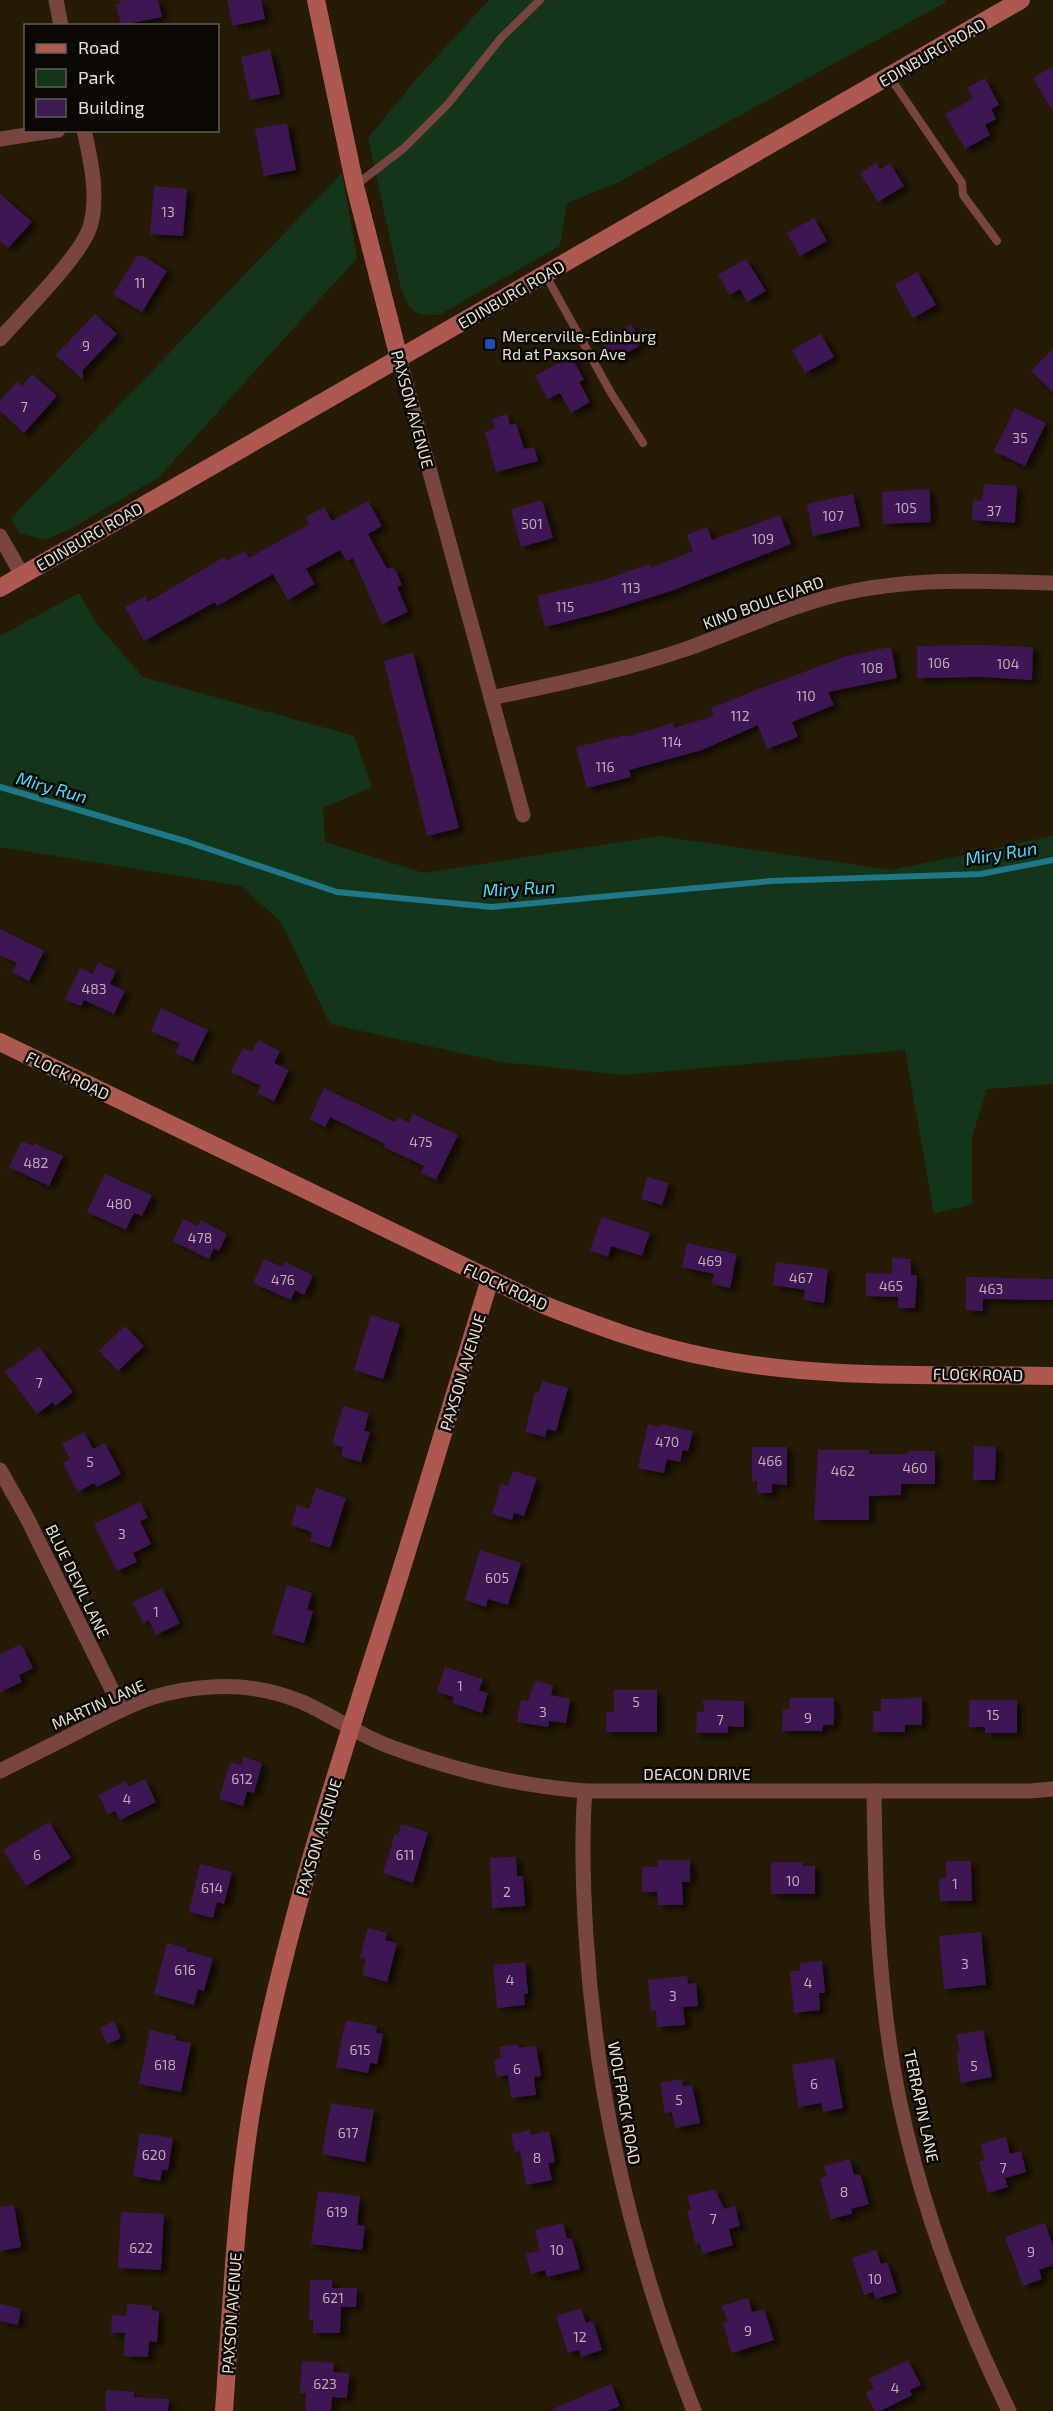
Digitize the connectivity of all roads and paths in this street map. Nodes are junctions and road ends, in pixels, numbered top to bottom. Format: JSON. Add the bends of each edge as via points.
{"nodes":[{"id":1,"x":56,"y":0,"type":"edge"},
{"id":2,"x":316,"y":0,"type":"edge"},
{"id":3,"x":540,"y":0,"type":"edge"},
{"id":4,"x":1021,"y":0,"type":"edge"},
{"id":5,"x":61,"y":24,"type":"edge"},
{"id":6,"x":890,"y":76,"type":"junction"},
{"id":7,"x":45,"y":132,"type":"edge"},
{"id":8,"x":84,"y":132,"type":"edge"},
{"id":9,"x":0,"y":139,"type":"edge"},
{"id":10,"x":355,"y":186,"type":"junction"},
{"id":11,"x":997,"y":241,"type":"dead end"},
{"id":12,"x":545,"y":274,"type":"junction"},
{"id":13,"x":0,"y":339,"type":"edge"},
{"id":14,"x":399,"y":358,"type":"junction"},
{"id":15,"x":643,"y":443,"type":"dead end"},
{"id":16,"x":0,"y":536,"type":"edge"},
{"id":17,"x":22,"y":576,"type":"junction"},
{"id":18,"x":1053,"y":583,"type":"edge"},
{"id":19,"x":0,"y":588,"type":"edge"},
{"id":20,"x":491,"y":698,"type":"junction"},
{"id":21,"x":523,"y":815,"type":"dead end"},
{"id":22,"x":0,"y":1042,"type":"edge"},
{"id":23,"x":490,"y":1279,"type":"junction"},
{"id":24,"x":1053,"y":1376,"type":"edge"},
{"id":25,"x":0,"y":1470,"type":"edge"},
{"id":26,"x":122,"y":1710,"type":"junction"},
{"id":27,"x":351,"y":1727,"type":"junction"},
{"id":28,"x":0,"y":1771,"type":"edge"},
{"id":29,"x":1053,"y":1789,"type":"edge"},
{"id":30,"x":585,"y":1791,"type":"junction"},
{"id":31,"x":874,"y":1791,"type":"junction"},
{"id":32,"x":224,"y":2411,"type":"edge"},
{"id":33,"x":693,"y":2411,"type":"edge"},
{"id":34,"x":1009,"y":2411,"type":"edge"}],
"edges":[{"from":1,"to":5,"type":"street"},
{"from":2,"to":10,"type":"main road","name":"PAXSON AVENUE"},
{"from":3,"to":10,"type":"lane","via":[[501,38],[404,148]]},
{"from":4,"to":6,"type":"main road","name":"EDINBURG ROAD"},
{"from":6,"to":11,"type":"lane","via":[[962,183],[963,195]]},
{"from":6,"to":12,"type":"main road","name":"EDINBURG ROAD"},
{"from":7,"to":9,"type":"street"},
{"from":8,"to":13,"type":"street","via":[[94,203],[90,228],[73,257]]},
{"from":10,"to":14,"type":"main road","name":"PAXSON AVENUE"},
{"from":12,"to":14,"type":"main road","name":"EDINBURG ROAD"},
{"from":12,"to":15,"type":"lane"},
{"from":14,"to":17,"type":"main road","name":"EDINBURG ROAD"},
{"from":14,"to":20,"type":"street","name":"PAXSON AVENUE"},
{"from":16,"to":17,"type":"street"},
{"from":17,"to":19,"type":"main road","name":"EDINBURG ROAD"},
{"from":18,"to":20,"type":"street","name":"KINO BOULEVARD","via":[[955,580],[841,593],[786,609],[634,666]]},
{"from":20,"to":21,"type":"street","name":"PAXSON AVENUE"},
{"from":22,"to":23,"type":"main road","name":"FLOCK ROAD"},
{"from":23,"to":24,"type":"main road","name":"FLOCK ROAD","via":[[606,1330],[709,1358],[828,1372]]},
{"from":23,"to":27,"type":"main road","name":"PAXSON AVENUE"},
{"from":25,"to":26,"type":"street","name":"BLUE DEVIL LANE"},
{"from":26,"to":27,"type":"street","name":"MARTIN LANE","via":[[167,1693],[235,1686],[269,1690]]},
{"from":26,"to":28,"type":"street","name":"MARTIN LANE"},
{"from":27,"to":30,"type":"street","name":"DEACON DRIVE","via":[[390,1747],[500,1779]]},
{"from":27,"to":32,"type":"main road","name":"PAXSON AVENUE","via":[[294,1919],[256,2082],[242,2189]]},
{"from":29,"to":31,"type":"street","name":"DEACON DRIVE"},
{"from":30,"to":31,"type":"street","name":"DEACON DRIVE"},
{"from":30,"to":33,"type":"street","name":"WOLFPACK ROAD","via":[[588,1974],[610,2129],[647,2282]]},
{"from":31,"to":34,"type":"street","name":"TERRAPIN LANE","via":[[877,1918],[884,2002],[910,2149],[962,2310]]}]}
